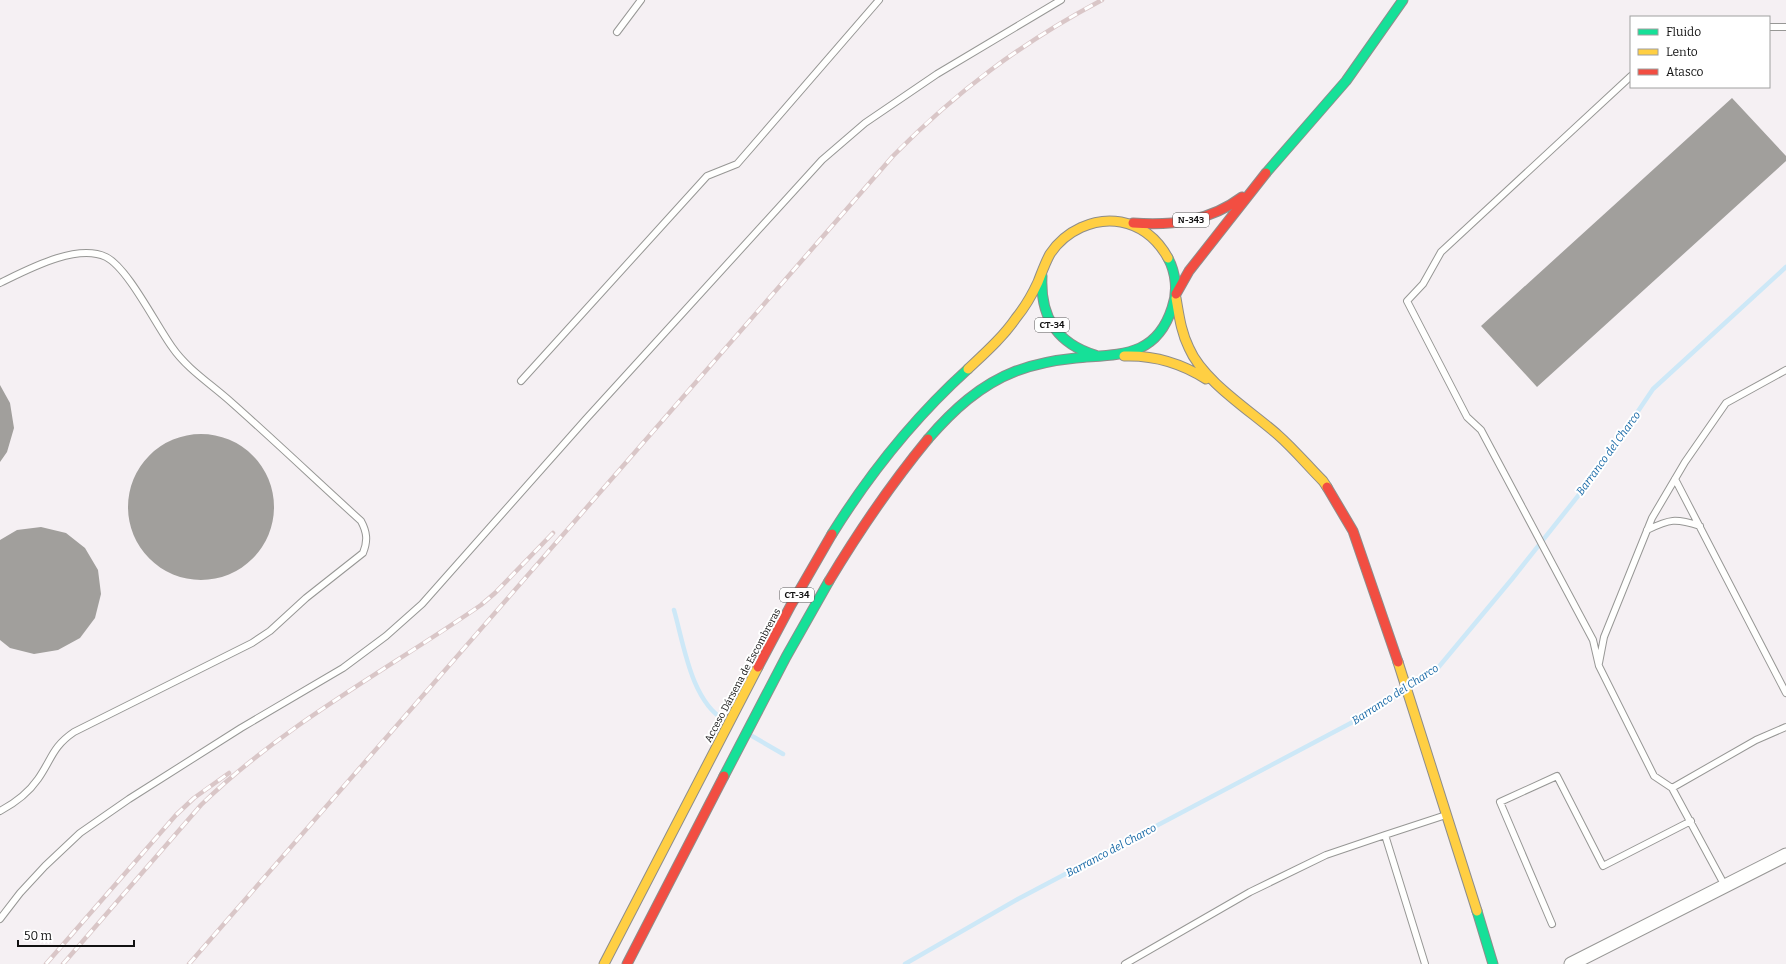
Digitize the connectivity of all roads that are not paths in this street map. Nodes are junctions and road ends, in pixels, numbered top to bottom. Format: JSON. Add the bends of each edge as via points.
{"nodes":[{"id":1,"x":641,"y":0,"type":"edge"},
{"id":2,"x":879,"y":0,"type":"edge"},
{"id":3,"x":1061,"y":0,"type":"edge"},
{"id":4,"x":1403,"y":0,"type":"edge"},
{"id":5,"x":1770,"y":26,"type":"edge"},
{"id":6,"x":1786,"y":27,"type":"edge"},
{"id":7,"x":616,"y":32,"type":"dead end"},
{"id":8,"x":1630,"y":77,"type":"edge"},
{"id":9,"x":1257,"y":184,"type":"junction"},
{"id":10,"x":1116,"y":221,"type":"junction"},
{"id":11,"x":1045,"y":265,"type":"junction"},
{"id":12,"x":0,"y":283,"type":"edge"},
{"id":13,"x":1176,"y":296,"type":"junction"},
{"id":14,"x":1104,"y":356,"type":"junction"},
{"id":15,"x":1115,"y":356,"type":"junction"},
{"id":16,"x":1786,"y":370,"type":"edge"},
{"id":17,"x":521,"y":381,"type":"dead end"},
{"id":18,"x":1232,"y":398,"type":"junction"},
{"id":19,"x":1675,"y":478,"type":"junction"},
{"id":20,"x":1700,"y":526,"type":"junction"},
{"id":21,"x":1647,"y":530,"type":"junction"},
{"id":22,"x":1599,"y":666,"type":"junction"},
{"id":23,"x":1786,"y":692,"type":"edge"},
{"id":24,"x":1786,"y":727,"type":"edge"},
{"id":25,"x":1672,"y":788,"type":"junction"},
{"id":26,"x":0,"y":811,"type":"edge"},
{"id":27,"x":1448,"y":815,"type":"junction"},
{"id":28,"x":1691,"y":821,"type":"junction"},
{"id":29,"x":1385,"y":835,"type":"junction"},
{"id":30,"x":1786,"y":854,"type":"edge"},
{"id":31,"x":1725,"y":886,"type":"junction"},
{"id":32,"x":0,"y":919,"type":"edge"},
{"id":33,"x":1552,"y":924,"type":"dead end"},
{"id":34,"x":604,"y":964,"type":"edge"},
{"id":35,"x":627,"y":964,"type":"edge"},
{"id":36,"x":1125,"y":964,"type":"edge"},
{"id":37,"x":1425,"y":964,"type":"edge"},
{"id":38,"x":1493,"y":964,"type":"edge"},
{"id":39,"x":1571,"y":964,"type":"edge"}],
"edges":[{"from":1,"to":7,"type":"lane"},
{"from":2,"to":17,"type":"lane","via":[[737,164],[707,176]]},
{"from":3,"to":32,"type":"lane","via":[[937,74],[865,123],[822,160],[422,604],[386,636],[343,668],[241,728],[80,833],[45,866]]},
{"from":4,"to":9,"type":"main road","number":"N-343","via":[[1346,81]]},
{"from":5,"to":6,"type":"lane"},
{"from":8,"to":22,"type":"lane","via":[[1442,252],[1423,284],[1407,301],[1466,417],[1481,430],[1593,640]]},
{"from":9,"to":10,"type":"main road","number":"N-343","via":[[1239,200],[1221,210],[1187,221],[1157,225]]},
{"from":9,"to":13,"type":"main road","number":"N-343","via":[[1189,271]]},
{"from":10,"to":11,"type":"main road","name":"Acceso Dársena de Escombreras","number":"CT-34","via":[[1088,224],[1072,232],[1056,246]]},
{"from":10,"to":13,"type":"main road","name":"Acceso Dársena de Escombreras","number":"CT-34","via":[[1144,231],[1160,245],[1172,264]]},
{"from":11,"to":14,"type":"main road","name":"Acceso Dársena de Escombreras","number":"CT-34","via":[[1041,297],[1053,328],[1076,348],[1093,355]]},
{"from":11,"to":34,"type":"main road","name":"Acceso Dársena de Escombreras","number":"CT-34","via":[[1027,302],[1013,323],[914,425],[874,473],[834,530],[779,627]]},
{"from":12,"to":26,"type":"lane","via":[[63,257],[82,253],[106,257],[124,272],[180,358],[361,521],[365,529],[366,546],[363,553],[306,598],[270,631],[252,643],[62,740],[30,789]]},
{"from":13,"to":15,"type":"main road","name":"Acceso Dársena de Escombreras","number":"CT-34","via":[[1170,317],[1159,335],[1142,348]]},
{"from":13,"to":18,"type":"main road","via":[[1180,324],[1189,350],[1205,371]]},
{"from":14,"to":15,"type":"main road","name":"Acceso Dársena de Escombreras","number":"CT-34"},
{"from":14,"to":35,"type":"main road","name":"Acceso Dársena de Escombreras","number":"CT-34","via":[[1034,365],[982,388],[953,411],[890,486],[851,541],[800,631]]},
{"from":15,"to":18,"type":"main road","via":[[1136,355],[1171,361],[1201,376]]},
{"from":16,"to":19,"type":"lane","via":[[1726,403]]},
{"from":18,"to":27,"type":"main road","via":[[1280,436],[1323,481],[1353,531]]},
{"from":19,"to":20,"type":"lane"},
{"from":19,"to":21,"type":"lane"},
{"from":20,"to":21,"type":"lane","via":[[1683,521],[1667,521]]},
{"from":20,"to":23,"type":"lane"},
{"from":21,"to":22,"type":"lane","via":[[1604,637]]},
{"from":22,"to":25,"type":"lane","via":[[1654,776]]},
{"from":24,"to":25,"type":"lane","via":[[1756,740]]},
{"from":25,"to":28,"type":"lane"},
{"from":27,"to":29,"type":"lane"},
{"from":27,"to":38,"type":"main road"},
{"from":28,"to":31,"type":"lane"},
{"from":28,"to":33,"type":"lane","via":[[1602,866],[1557,776],[1500,802]]},
{"from":29,"to":36,"type":"lane","via":[[1326,855],[1250,892]]},
{"from":29,"to":37,"type":"lane"},
{"from":30,"to":31,"type":"street"},
{"from":31,"to":39,"type":"street"}]}
